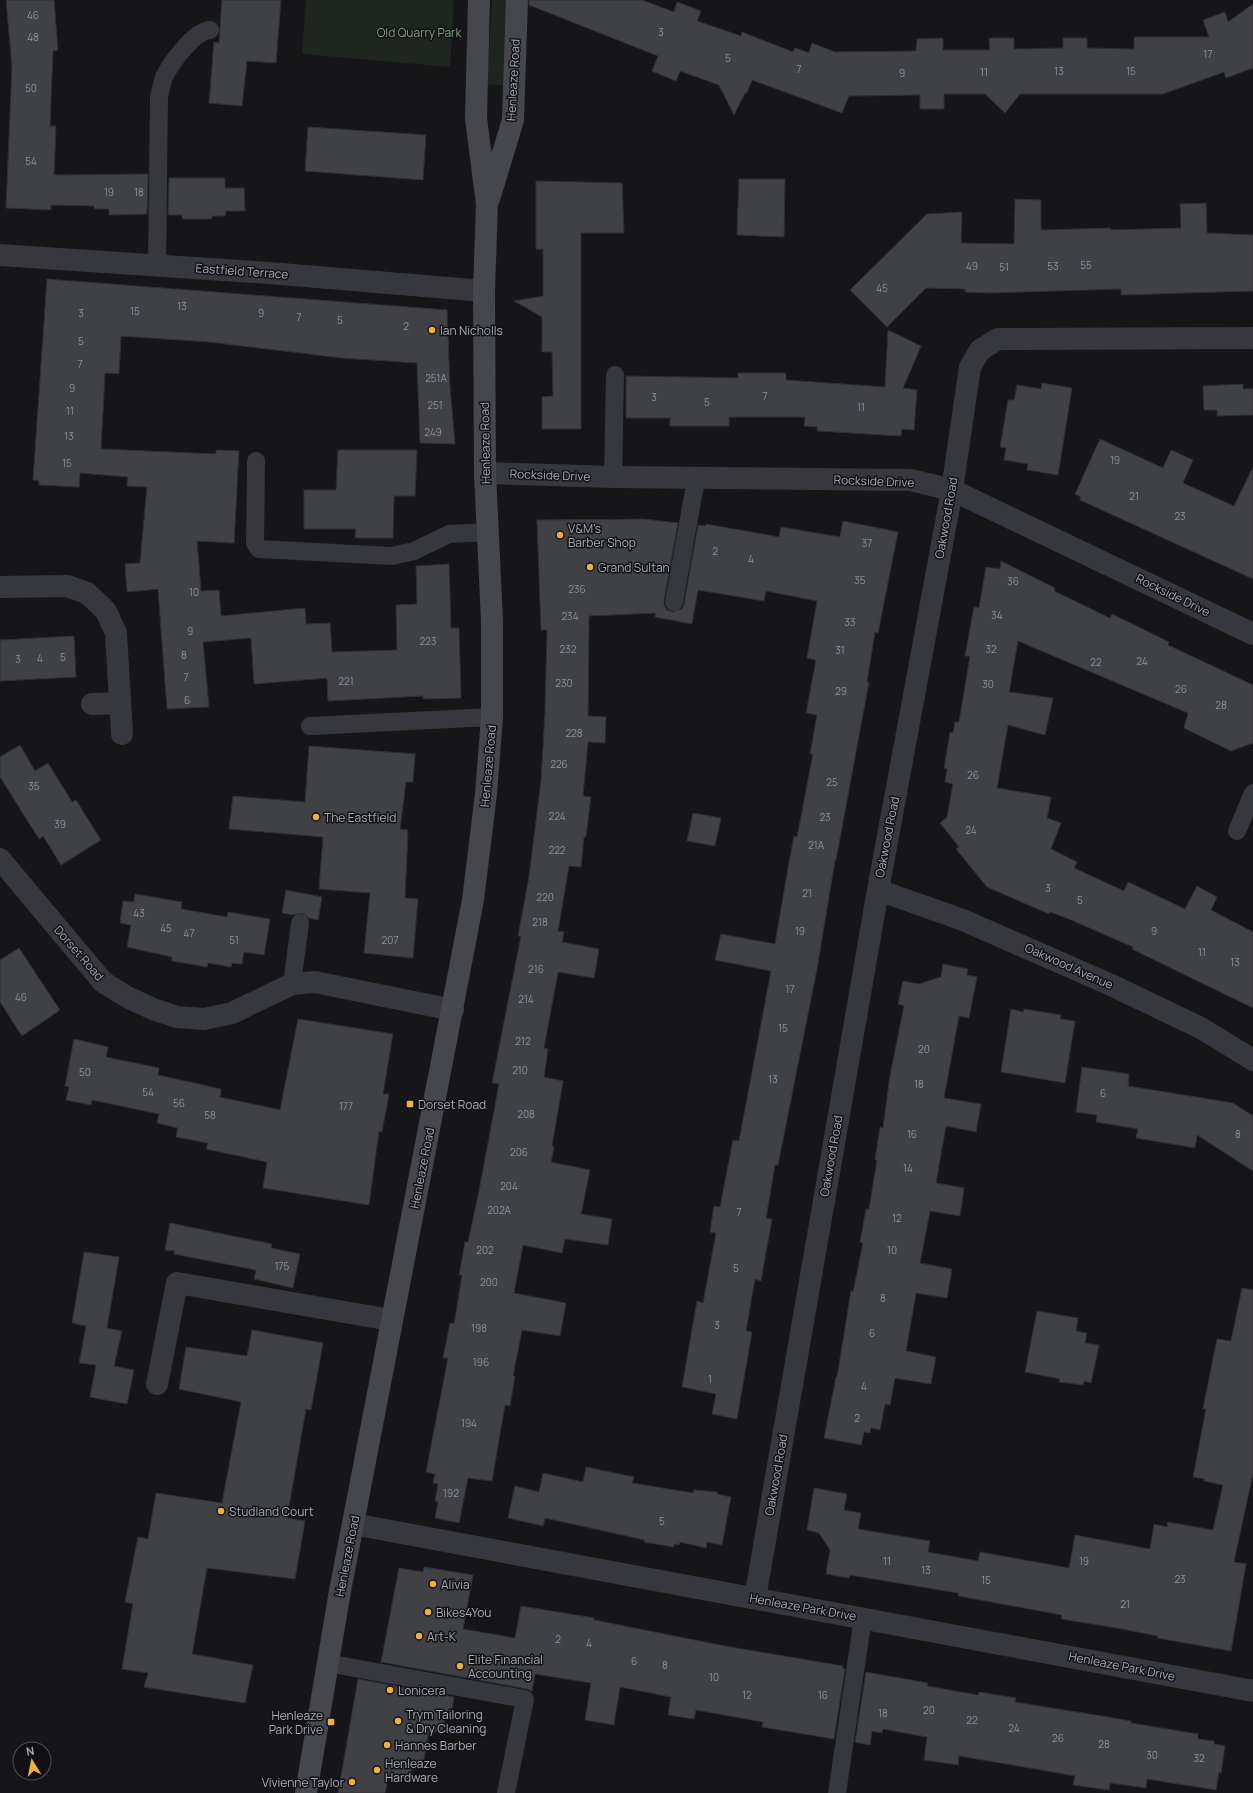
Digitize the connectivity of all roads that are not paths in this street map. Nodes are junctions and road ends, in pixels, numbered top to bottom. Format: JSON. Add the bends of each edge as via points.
{"nodes":[{"id":1,"x":479,"y":0,"type":"edge"},
{"id":2,"x":517,"y":0,"type":"edge"},
{"id":3,"x":210,"y":30,"type":"dead end"},
{"id":4,"x":487,"y":204,"type":"junction"},
{"id":5,"x":0,"y":255,"type":"edge"},
{"id":6,"x":157,"y":265,"type":"junction"},
{"id":7,"x":484,"y":291,"type":"junction"},
{"id":8,"x":1253,"y":338,"type":"edge"},
{"id":9,"x":615,"y":375,"type":"dead end"},
{"id":10,"x":256,"y":461,"type":"dead end"},
{"id":11,"x":485,"y":473,"type":"junction"},
{"id":12,"x":612,"y":478,"type":"junction"},
{"id":13,"x":696,"y":479,"type":"junction"},
{"id":14,"x":952,"y":490,"type":"junction"},
{"id":15,"x":488,"y":532,"type":"junction"},
{"id":16,"x":0,"y":587,"type":"edge"},
{"id":17,"x":674,"y":602,"type":"dead end"},
{"id":18,"x":1253,"y":634,"type":"edge"},
{"id":19,"x":120,"y":703,"type":"junction"},
{"id":20,"x":92,"y":704,"type":"dead end"},
{"id":21,"x":492,"y":717,"type":"junction"},
{"id":22,"x":310,"y":726,"type":"dead end"},
{"id":23,"x":122,"y":734,"type":"dead end"},
{"id":24,"x":1253,"y":794,"type":"edge"},
{"id":25,"x":1237,"y":831,"type":"dead end"},
{"id":26,"x":0,"y":859,"type":"edge"},
{"id":27,"x":878,"y":890,"type":"junction"},
{"id":28,"x":300,"y":923,"type":"dead end"},
{"id":29,"x":292,"y":984,"type":"junction"},
{"id":30,"x":453,"y":1010,"type":"junction"},
{"id":31,"x":1253,"y":1060,"type":"edge"},
{"id":32,"x":391,"y":1320,"type":"junction"},
{"id":33,"x":157,"y":1384,"type":"dead end"},
{"id":34,"x":353,"y":1524,"type":"junction"},
{"id":35,"x":755,"y":1598,"type":"junction"},
{"id":36,"x":863,"y":1618,"type":"junction"},
{"id":37,"x":327,"y":1663,"type":"junction"},
{"id":38,"x":1253,"y":1691,"type":"edge"},
{"id":39,"x":306,"y":1793,"type":"edge"},
{"id":40,"x":506,"y":1793,"type":"edge"},
{"id":41,"x":837,"y":1793,"type":"edge"}],
"edges":[{"from":1,"to":4,"type":"main road","name":"Henleaze Road","via":[[476,118]]},
{"from":2,"to":4,"type":"main road","name":"Henleaze Road","via":[[513,120]]},
{"from":3,"to":6,"type":"lane","via":[[204,30],[190,40],[165,77],[159,96]]},
{"from":4,"to":7,"type":"main road","name":"Henleaze Road"},
{"from":5,"to":6,"type":"street","name":"Eastfield Terrace"},
{"from":6,"to":7,"type":"street","name":"Eastfield Terrace"},
{"from":7,"to":11,"type":"main road","name":"Henleaze Road"},
{"from":8,"to":14,"type":"street","name":"Oakwood Road","via":[[998,339],[980,350],[970,368]]},
{"from":9,"to":12,"type":"lane"},
{"from":10,"to":15,"type":"lane","via":[[255,543],[259,549],[392,556],[414,551],[450,534]]},
{"from":11,"to":12,"type":"street","name":"Rockside Drive"},
{"from":11,"to":15,"type":"main road","name":"Henleaze Road"},
{"from":12,"to":13,"type":"street","name":"Rockside Drive"},
{"from":13,"to":14,"type":"street","name":"Rockside Drive","via":[[911,480]]},
{"from":13,"to":17,"type":"lane"},
{"from":14,"to":18,"type":"street","name":"Rockside Drive"},
{"from":14,"to":27,"type":"street","name":"Oakwood Road"},
{"from":15,"to":21,"type":"main road","name":"Henleaze Road","via":[[492,621]]},
{"from":16,"to":19,"type":"street","via":[[67,586],[87,593],[106,611],[116,633]]},
{"from":19,"to":20,"type":"street"},
{"from":19,"to":23,"type":"street"},
{"from":21,"to":22,"type":"lane"},
{"from":21,"to":30,"type":"main road","name":"Henleaze Road","via":[[476,876]]},
{"from":24,"to":25,"type":"lane"},
{"from":26,"to":29,"type":"street","name":"Dorset Road","via":[[103,982],[153,1009],[177,1017],[204,1019],[232,1013]]},
{"from":27,"to":31,"type":"street","name":"Oakwood Avenue","via":[[963,920],[1111,985],[1201,1028]]},
{"from":27,"to":35,"type":"street","name":"Oakwood Road"},
{"from":28,"to":29,"type":"lane"},
{"from":29,"to":30,"type":"street","name":"Dorset Road","via":[[315,982]]},
{"from":30,"to":32,"type":"main road","name":"Henleaze Road"},
{"from":32,"to":33,"type":"street","via":[[177,1283]]},
{"from":32,"to":34,"type":"main road","name":"Henleaze Road"},
{"from":34,"to":35,"type":"street","name":"Henleaze Park Drive"},
{"from":34,"to":37,"type":"main road","name":"Henleaze Road"},
{"from":35,"to":36,"type":"street","name":"Henleaze Park Drive"},
{"from":36,"to":38,"type":"street","name":"Henleaze Park Drive"},
{"from":36,"to":41,"type":"lane"},
{"from":37,"to":39,"type":"main road","name":"Henleaze Road"},
{"from":37,"to":40,"type":"lane","via":[[525,1699]]}]}
